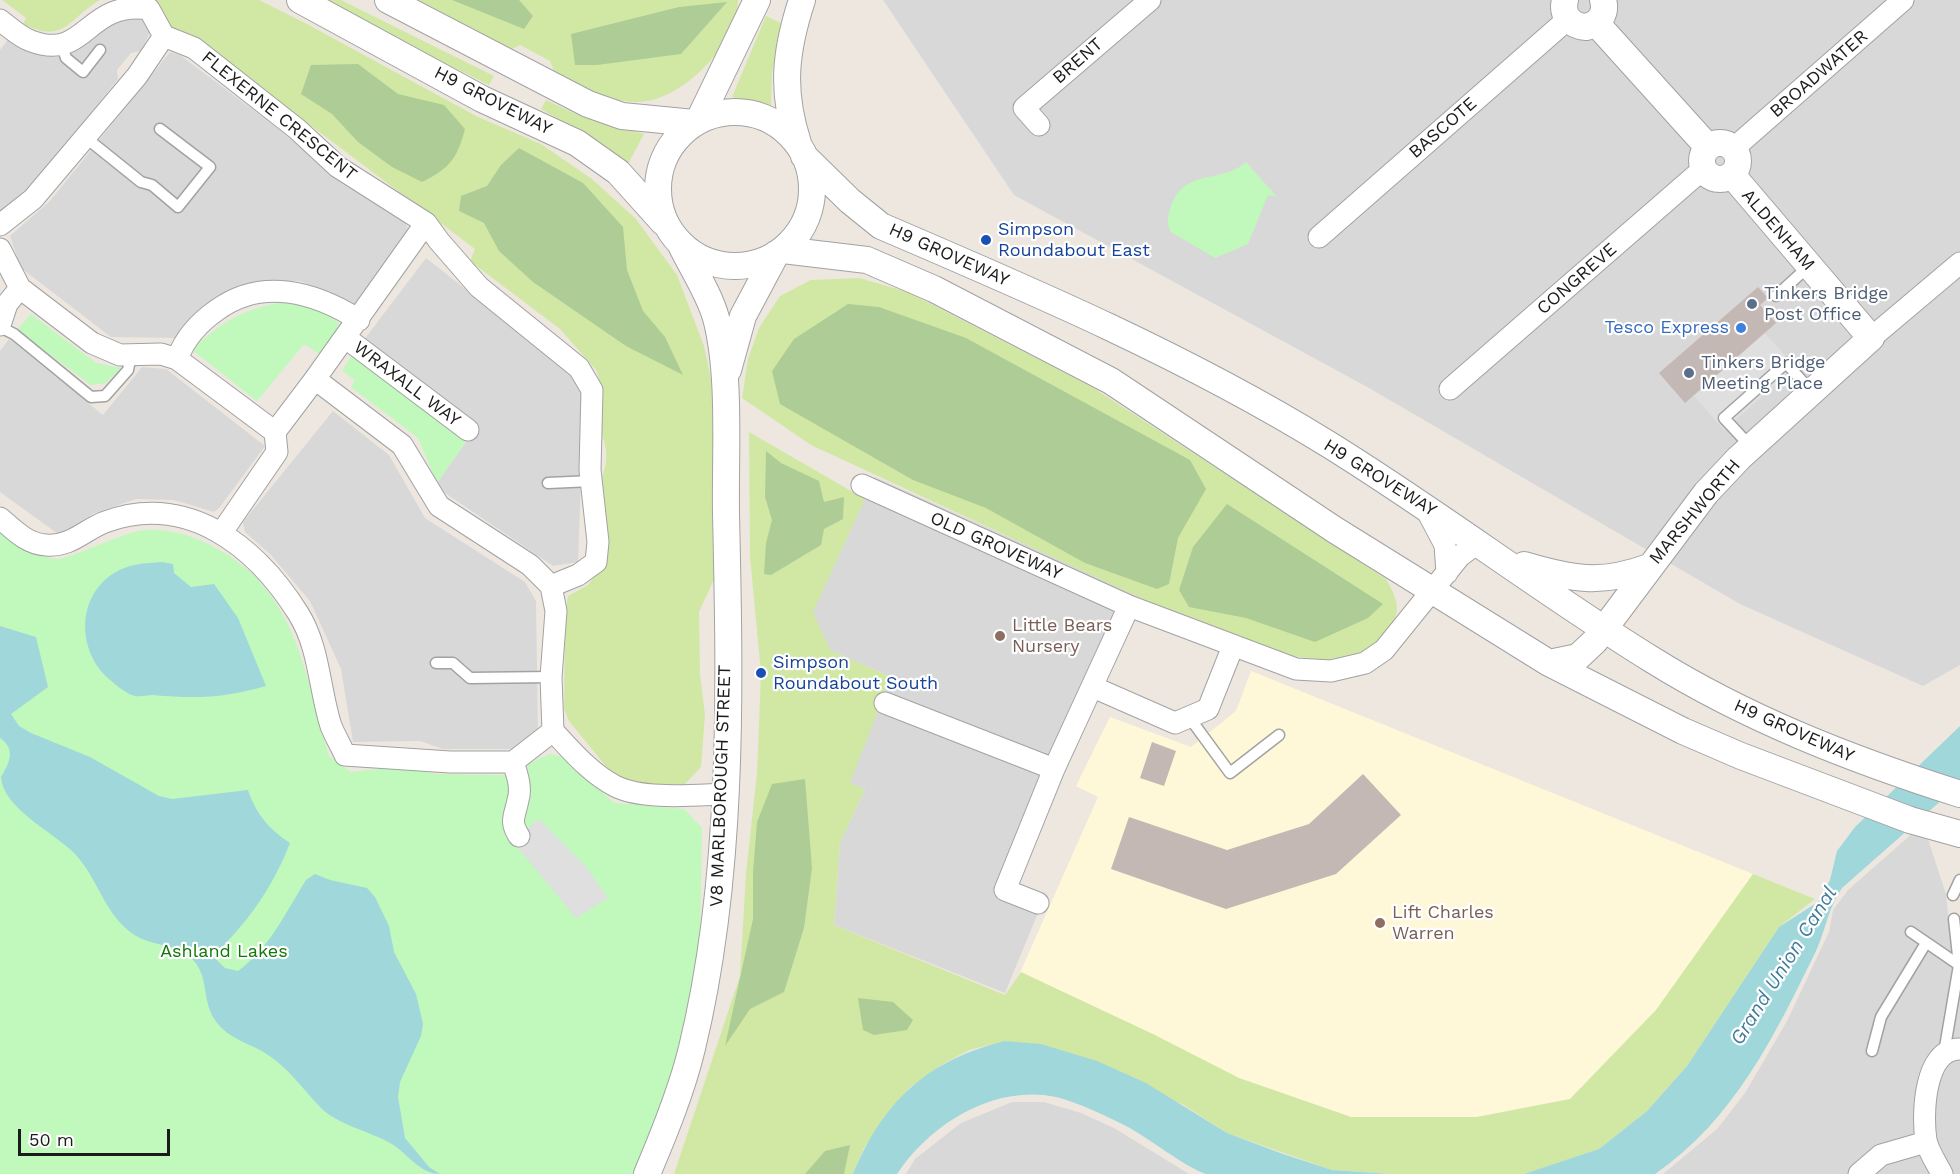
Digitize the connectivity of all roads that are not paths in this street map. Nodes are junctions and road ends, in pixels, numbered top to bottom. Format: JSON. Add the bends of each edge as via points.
{"nodes":[{"id":1,"x":300,"y":0,"type":"edge"},
{"id":2,"x":388,"y":0,"type":"edge"},
{"id":3,"x":802,"y":0,"type":"edge"},
{"id":4,"x":1150,"y":0,"type":"edge"},
{"id":5,"x":1903,"y":0,"type":"edge"},
{"id":6,"x":756,"y":3,"type":"edge"},
{"id":7,"x":1566,"y":10,"type":"edge"},
{"id":8,"x":1600,"y":11,"type":"edge"},
{"id":9,"x":0,"y":20,"type":"edge"},
{"id":10,"x":164,"y":36,"type":"junction"},
{"id":11,"x":61,"y":44,"type":"junction"},
{"id":12,"x":100,"y":50,"type":"dead end"},
{"id":13,"x":697,"y":122,"type":"junction"},
{"id":14,"x":1039,"y":124,"type":"dead end"},
{"id":15,"x":160,"y":129,"type":"dead end"},
{"id":16,"x":85,"y":137,"type":"junction"},
{"id":17,"x":1708,"y":147,"type":"junction"},
{"id":18,"x":1734,"y":148,"type":"junction"},
{"id":19,"x":802,"y":151,"type":"junction"},
{"id":20,"x":1719,"y":174,"type":"junction"},
{"id":21,"x":426,"y":223,"type":"junction"},
{"id":22,"x":0,"y":225,"type":"edge"},
{"id":23,"x":674,"y":236,"type":"junction"},
{"id":24,"x":1319,"y":237,"type":"dead end"},
{"id":25,"x":0,"y":249,"type":"edge"},
{"id":26,"x":779,"y":252,"type":"junction"},
{"id":27,"x":1809,"y":266,"type":"junction"},
{"id":28,"x":1956,"y":275,"type":"edge"},
{"id":29,"x":20,"y":288,"type":"junction"},
{"id":30,"x":1776,"y":296,"type":"dead end"},
{"id":31,"x":358,"y":320,"type":"junction"},
{"id":32,"x":0,"y":326,"type":"edge"},
{"id":33,"x":346,"y":338,"type":"junction"},
{"id":34,"x":1871,"y":338,"type":"junction"},
{"id":35,"x":130,"y":355,"type":"junction"},
{"id":36,"x":177,"y":359,"type":"junction"},
{"id":37,"x":315,"y":379,"type":"junction"},
{"id":38,"x":723,"y":388,"type":"junction"},
{"id":39,"x":1450,"y":389,"type":"dead end"},
{"id":40,"x":1812,"y":393,"type":"junction"},
{"id":41,"x":468,"y":430,"type":"dead end"},
{"id":42,"x":275,"y":432,"type":"junction"},
{"id":43,"x":1751,"y":447,"type":"junction"},
{"id":44,"x":592,"y":481,"type":"junction"},
{"id":45,"x":548,"y":483,"type":"dead end"},
{"id":46,"x":862,"y":485,"type":"dead end"},
{"id":47,"x":1423,"y":504,"type":"junction"},
{"id":48,"x":0,"y":518,"type":"edge"},
{"id":49,"x":222,"y":532,"type":"junction"},
{"id":50,"x":1492,"y":551,"type":"junction"},
{"id":51,"x":1649,"y":567,"type":"junction"},
{"id":52,"x":1439,"y":582,"type":"junction"},
{"id":53,"x":551,"y":586,"type":"junction"},
{"id":54,"x":1563,"y":588,"type":"junction"},
{"id":55,"x":1129,"y":606,"type":"junction"},
{"id":56,"x":1600,"y":635,"type":"junction"},
{"id":57,"x":1233,"y":646,"type":"junction"},
{"id":58,"x":1543,"y":659,"type":"junction"},
{"id":59,"x":436,"y":663,"type":"dead end"},
{"id":60,"x":551,"y":676,"type":"junction"},
{"id":61,"x":1093,"y":687,"type":"junction"},
{"id":62,"x":1622,"y":701,"type":"junction"},
{"id":63,"x":885,"y":704,"type":"dead end"},
{"id":64,"x":1189,"y":717,"type":"junction"},
{"id":65,"x":553,"y":731,"type":"junction"},
{"id":66,"x":1279,"y":735,"type":"dead end"},
{"id":67,"x":513,"y":762,"type":"junction"},
{"id":68,"x":1054,"y":769,"type":"junction"},
{"id":69,"x":725,"y":794,"type":"junction"},
{"id":70,"x":1960,"y":794,"type":"edge"},
{"id":71,"x":1960,"y":834,"type":"edge"},
{"id":72,"x":519,"y":836,"type":"dead end"},
{"id":73,"x":1960,"y":880,"type":"edge"},
{"id":74,"x":1953,"y":895,"type":"dead end"},
{"id":75,"x":1038,"y":903,"type":"dead end"},
{"id":76,"x":1954,"y":919,"type":"dead end"},
{"id":77,"x":1911,"y":932,"type":"dead end"},
{"id":78,"x":1926,"y":943,"type":"junction"},
{"id":79,"x":1959,"y":965,"type":"edge"},
{"id":80,"x":1872,"y":1051,"type":"dead end"},
{"id":81,"x":1952,"y":1051,"type":"edge"},
{"id":82,"x":1926,"y":1142,"type":"junction"},
{"id":83,"x":647,"y":1174,"type":"edge"},
{"id":84,"x":1859,"y":1174,"type":"edge"},
{"id":85,"x":1942,"y":1174,"type":"edge"}],
"edges":[{"from":1,"to":23,"type":"street","name":"H9 GROVEWAY","via":[[482,99],[577,143],[618,172]]},
{"from":2,"to":13,"type":"street","via":[[588,104],[622,116]]},
{"from":3,"to":19,"type":"street","via":[[786,67],[788,113]]},
{"from":4,"to":14,"type":"street","name":"BRENT","via":[[1024,108]]},
{"from":5,"to":18,"type":"street","name":"BROADWATER"},
{"from":6,"to":13,"type":"street"},
{"from":7,"to":8,"type":"street","via":[[1580,27]]},
{"from":7,"to":24,"type":"street","name":"BASCOTE"},
{"from":8,"to":17,"type":"street"},
{"from":9,"to":11,"type":"street","via":[[30,41]]},
{"from":10,"to":11,"type":"street","via":[[149,9],[132,4],[101,12],[74,38]]},
{"from":10,"to":16,"type":"street"},
{"from":10,"to":21,"type":"street","name":"FLEXERNE CRESCENT","via":[[194,48],[297,129],[338,167]]},
{"from":11,"to":12,"type":"lane","via":[[66,58],[83,72]]},
{"from":13,"to":19,"type":"street","via":[[717,114],[754,114],[779,127]]},
{"from":13,"to":23,"type":"street","via":[[679,135],[660,169],[660,208]]},
{"from":15,"to":16,"type":"lane","via":[[210,167],[178,207]]},
{"from":16,"to":22,"type":"street","via":[[33,199]]},
{"from":17,"to":18,"type":"street","via":[[1725,143]]},
{"from":17,"to":20,"type":"street","via":[[1702,159]]},
{"from":18,"to":20,"type":"street","via":[[1739,160]]},
{"from":19,"to":26,"type":"street","via":[[812,181],[810,207],[800,231]]},
{"from":19,"to":47,"type":"street","name":"H9 GROVEWAY","via":[[850,201],[881,226],[1172,358],[1326,442]]},
{"from":20,"to":27,"type":"street","name":"ALDENHAM"},
{"from":20,"to":39,"type":"street","name":"CONGREVE","via":[[1695,176]]},
{"from":21,"to":31,"type":"street","name":"WRAXALL WAY"},
{"from":21,"to":44,"type":"street","name":"FLEXERNE CRESCENT","via":[[479,286],[579,369],[592,390]]},
{"from":23,"to":26,"type":"street","via":[[698,257],[717,264],[757,263]]},
{"from":23,"to":38,"type":"street","name":"V8 MARLBOROUGH STREET","via":[[715,316]]},
{"from":25,"to":29,"type":"street"},
{"from":26,"to":38,"type":"street","name":"V8 MARLBOROUGH STREET","via":[[743,316]]},
{"from":26,"to":52,"type":"street","name":"H9 GROVEWAY","via":[[867,260],[934,289],[1101,376]]},
{"from":27,"to":30,"type":"lane"},
{"from":27,"to":34,"type":"street","name":"ALDENHAM"},
{"from":28,"to":34,"type":"street","name":"MARSHWORTH"},
{"from":29,"to":32,"type":"street","via":[[7,304]]},
{"from":29,"to":35,"type":"street","via":[[92,343],[120,355]]},
{"from":31,"to":33,"type":"street","name":"WRAXALL WAY"},
{"from":31,"to":36,"type":"street","name":"WRAXALL WAY","via":[[321,299],[295,292],[257,292],[227,303],[203,320],[184,342]]},
{"from":32,"to":35,"type":"lane","via":[[91,397],[105,396],[128,370]]},
{"from":33,"to":37,"type":"street","name":"WRAXALL WAY"},
{"from":33,"to":41,"type":"street","name":"WRAXALL WAY"},
{"from":34,"to":40,"type":"street","name":"MARSHWORTH"},
{"from":35,"to":36,"type":"street","via":[[161,354]]},
{"from":36,"to":42,"type":"street"},
{"from":37,"to":42,"type":"street","name":"WRAXALL WAY"},
{"from":37,"to":53,"type":"street","via":[[402,445],[439,506],[530,565]]},
{"from":38,"to":69,"type":"street","name":"V8 MARLBOROUGH STREET","via":[[728,564]]},
{"from":40,"to":43,"type":"street","name":"MARSHWORTH"},
{"from":40,"to":43,"type":"lane","via":[[1786,363],[1724,418]]},
{"from":42,"to":49,"type":"street","via":[[277,452]]},
{"from":43,"to":51,"type":"street","name":"MARSHWORTH","via":[[1706,493]]},
{"from":44,"to":45,"type":"lane"},
{"from":44,"to":53,"type":"street","name":"FLEXERNE CRESCENT","via":[[596,562]]},
{"from":46,"to":55,"type":"street","name":"OLD GROVEWAY"},
{"from":47,"to":50,"type":"street","name":"H9 GROVEWAY"},
{"from":47,"to":52,"type":"street","via":[[1442,537],[1448,558]]},
{"from":48,"to":49,"type":"street","via":[[26,540],[46,546],[68,544],[102,523],[134,514],[196,520]]},
{"from":49,"to":67,"type":"street","via":[[264,570],[298,614],[314,649],[331,726],[345,755]]},
{"from":50,"to":52,"type":"street","name":"OLD GROVEWAY","via":[[1472,547]]},
{"from":50,"to":54,"type":"street","name":"H9 GROVEWAY"},
{"from":51,"to":54,"type":"street"},
{"from":51,"to":56,"type":"street","name":"MARSHWORTH"},
{"from":52,"to":57,"type":"street","name":"OLD GROVEWAY","via":[[1384,650],[1365,663],[1331,671],[1296,669]]},
{"from":52,"to":58,"type":"street","name":"H9 GROVEWAY","via":[[1484,623]]},
{"from":53,"to":60,"type":"street","via":[[556,611]]},
{"from":54,"to":56,"type":"street","name":"H9 GROVEWAY"},
{"from":55,"to":57,"type":"street","name":"OLD GROVEWAY"},
{"from":55,"to":61,"type":"street"},
{"from":56,"to":58,"type":"street","name":"MARSHWORTH","via":[[1578,657]]},
{"from":56,"to":62,"type":"street","via":[[1601,672]]},
{"from":56,"to":70,"type":"street","name":"H9 GROVEWAY","via":[[1716,696],[1845,755]]},
{"from":57,"to":64,"type":"street","via":[[1208,709]]},
{"from":58,"to":62,"type":"street","name":"H9 GROVEWAY"},
{"from":59,"to":60,"type":"lane","via":[[453,663],[470,678]]},
{"from":60,"to":65,"type":"street"},
{"from":61,"to":64,"type":"street","via":[[1175,723]]},
{"from":61,"to":68,"type":"street"},
{"from":62,"to":71,"type":"street","name":"H9 GROVEWAY","via":[[1722,748],[1816,785]]},
{"from":63,"to":68,"type":"street"},
{"from":64,"to":66,"type":"lane","via":[[1230,773]]},
{"from":65,"to":67,"type":"street"},
{"from":65,"to":69,"type":"street","via":[[583,763],[617,787],[661,796]]},
{"from":67,"to":72,"type":"street","via":[[519,800],[511,816]]},
{"from":68,"to":75,"type":"street","via":[[1005,890]]},
{"from":69,"to":83,"type":"street","name":"V8 MARLBOROUGH STREET","via":[[715,928],[692,1050]]},
{"from":73,"to":74,"type":"lane"},
{"from":76,"to":79,"type":"lane"},
{"from":77,"to":78,"type":"lane"},
{"from":78,"to":79,"type":"lane"},
{"from":78,"to":80,"type":"lane","via":[[1881,1017]]},
{"from":79,"to":81,"type":"lane"},
{"from":81,"to":82,"type":"street","via":[[1931,1071],[1925,1103]]},
{"from":82,"to":84,"type":"street","via":[[1881,1155]]},
{"from":82,"to":85,"type":"street"}]}
